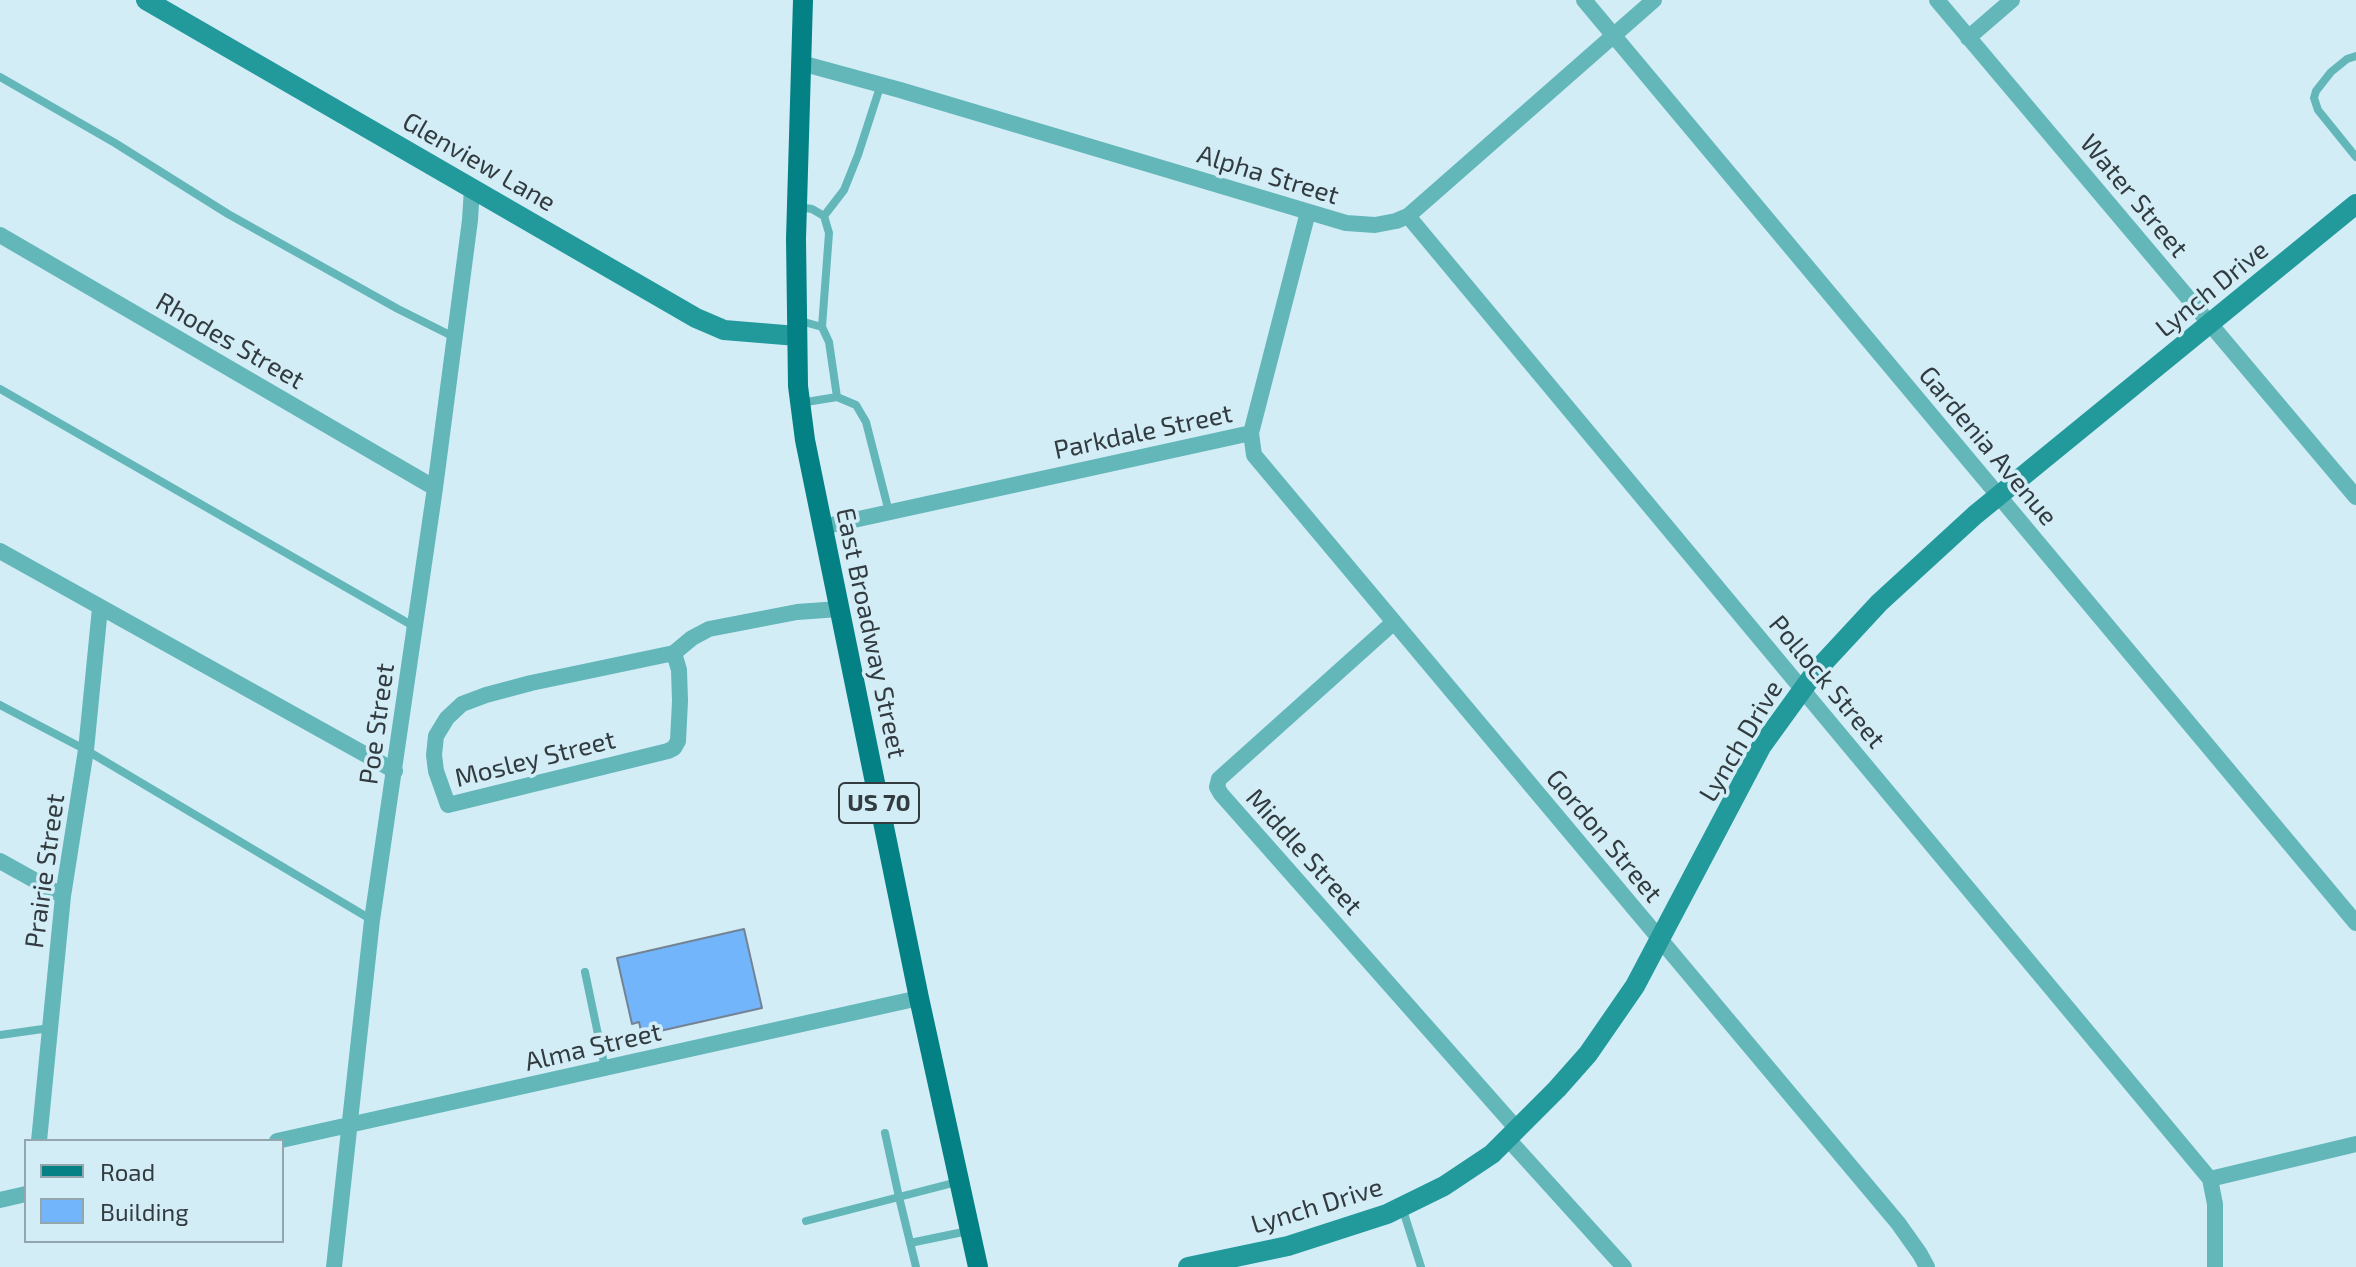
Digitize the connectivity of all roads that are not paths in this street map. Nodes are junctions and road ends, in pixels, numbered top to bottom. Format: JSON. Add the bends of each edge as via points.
{"nodes":[{"id":1,"x":146,"y":0,"type":"edge"},
{"id":2,"x":803,"y":0,"type":"edge"},
{"id":3,"x":1584,"y":0,"type":"edge"},
{"id":4,"x":1654,"y":0,"type":"edge"},
{"id":5,"x":2012,"y":0,"type":"edge"},
{"id":6,"x":1939,"y":1,"type":"edge"},
{"id":7,"x":1614,"y":36,"type":"junction"},
{"id":8,"x":1968,"y":38,"type":"junction"},
{"id":9,"x":2356,"y":56,"type":"edge"},
{"id":10,"x":801,"y":63,"type":"junction"},
{"id":11,"x":0,"y":77,"type":"edge"},
{"id":12,"x":881,"y":84,"type":"junction"},
{"id":13,"x":2356,"y":157,"type":"edge"},
{"id":14,"x":472,"y":188,"type":"junction"},
{"id":15,"x":2356,"y":204,"type":"edge"},
{"id":16,"x":797,"y":206,"type":"junction"},
{"id":17,"x":1308,"y":212,"type":"junction"},
{"id":18,"x":824,"y":216,"type":"junction"},
{"id":19,"x":1408,"y":216,"type":"junction"},
{"id":20,"x":0,"y":235,"type":"edge"},
{"id":21,"x":2210,"y":324,"type":"junction"},
{"id":22,"x":822,"y":327,"type":"junction"},
{"id":23,"x":797,"y":328,"type":"junction"},
{"id":24,"x":455,"y":338,"type":"junction"},
{"id":25,"x":0,"y":389,"type":"edge"},
{"id":26,"x":837,"y":397,"type":"junction"},
{"id":27,"x":800,"y":403,"type":"junction"},
{"id":28,"x":1251,"y":433,"type":"junction"},
{"id":29,"x":435,"y":488,"type":"junction"},
{"id":30,"x":1999,"y":496,"type":"junction"},
{"id":31,"x":2356,"y":497,"type":"edge"},
{"id":32,"x":889,"y":513,"type":"junction"},
{"id":33,"x":822,"y":527,"type":"junction"},
{"id":34,"x":0,"y":551,"type":"edge"},
{"id":35,"x":100,"y":608,"type":"junction"},
{"id":36,"x":839,"y":609,"type":"junction"},
{"id":37,"x":1394,"y":622,"type":"junction"},
{"id":38,"x":415,"y":627,"type":"junction"},
{"id":39,"x":674,"y":653,"type":"junction"},
{"id":40,"x":1802,"y":688,"type":"junction"},
{"id":41,"x":0,"y":705,"type":"edge"},
{"id":42,"x":86,"y":750,"type":"junction"},
{"id":43,"x":395,"y":771,"type":"junction"},
{"id":44,"x":0,"y":861,"type":"edge"},
{"id":45,"x":63,"y":896,"type":"junction"},
{"id":46,"x":372,"y":920,"type":"junction"},
{"id":47,"x":2356,"y":923,"type":"edge"},
{"id":48,"x":1661,"y":941,"type":"junction"},
{"id":49,"x":585,"y":972,"type":"dead end"},
{"id":50,"x":919,"y":998,"type":"junction"},
{"id":51,"x":50,"y":1028,"type":"junction"},
{"id":52,"x":0,"y":1035,"type":"edge"},
{"id":53,"x":605,"y":1069,"type":"junction"},
{"id":54,"x":349,"y":1125,"type":"junction"},
{"id":55,"x":885,"y":1133,"type":"dead end"},
{"id":56,"x":1512,"y":1134,"type":"junction"},
{"id":57,"x":39,"y":1139,"type":"edge"},
{"id":58,"x":284,"y":1139,"type":"edge"},
{"id":59,"x":2356,"y":1144,"type":"edge"},
{"id":60,"x":2210,"y":1179,"type":"junction"},
{"id":61,"x":959,"y":1182,"type":"junction"},
{"id":62,"x":24,"y":1194,"type":"edge"},
{"id":63,"x":899,"y":1197,"type":"junction"},
{"id":64,"x":0,"y":1200,"type":"edge"},
{"id":65,"x":1402,"y":1207,"type":"junction"},
{"id":66,"x":806,"y":1221,"type":"dead end"},
{"id":67,"x":970,"y":1230,"type":"junction"},
{"id":68,"x":910,"y":1243,"type":"junction"},
{"id":69,"x":1234,"y":1262,"type":"edge"},
{"id":70,"x":334,"y":1267,"type":"edge"},
{"id":71,"x":916,"y":1267,"type":"edge"},
{"id":72,"x":978,"y":1267,"type":"edge"},
{"id":73,"x":1188,"y":1267,"type":"edge"},
{"id":74,"x":1421,"y":1267,"type":"edge"},
{"id":75,"x":1624,"y":1267,"type":"edge"},
{"id":76,"x":1927,"y":1267,"type":"edge"},
{"id":77,"x":2215,"y":1267,"type":"edge"}],
"edges":[{"from":1,"to":14,"type":"main road","name":"Glenview Lane"},
{"from":2,"to":10,"type":"main road","name":"East Broadway Street","number":"US 70"},
{"from":3,"to":7,"type":"street","name":"Gardenia Avenue"},
{"from":4,"to":7,"type":"street","name":"Alpha Street"},
{"from":5,"to":8,"type":"street"},
{"from":6,"to":8,"type":"street","name":"Water Street"},
{"from":7,"to":19,"type":"street","name":"Alpha Street"},
{"from":7,"to":30,"type":"street","name":"Gardenia Avenue"},
{"from":8,"to":21,"type":"street","name":"Water Street"},
{"from":9,"to":13,"type":"lane","via":[[2331,72],[2314,98]]},
{"from":10,"to":12,"type":"street","name":"Alpha Street"},
{"from":10,"to":16,"type":"main road","name":"East Broadway Street","number":"US 70"},
{"from":11,"to":24,"type":"lane","via":[[228,214]]},
{"from":12,"to":17,"type":"street","name":"Alpha Street"},
{"from":12,"to":18,"type":"lane","via":[[844,190]]},
{"from":14,"to":23,"type":"main road","name":"Glenview Lane","via":[[696,318],[724,330]]},
{"from":14,"to":24,"type":"street","name":"Poe Street"},
{"from":15,"to":21,"type":"main road","name":"Lynch Drive"},
{"from":16,"to":18,"type":"lane"},
{"from":16,"to":23,"type":"main road","name":"East Broadway Street","number":"US 70"},
{"from":17,"to":19,"type":"street","name":"Alpha Street","via":[[1361,225]]},
{"from":17,"to":28,"type":"street","name":"Parkdale Street"},
{"from":18,"to":22,"type":"lane","via":[[829,233]]},
{"from":19,"to":40,"type":"street","name":"Pollock Street"},
{"from":20,"to":29,"type":"street","name":"Rhodes Street"},
{"from":21,"to":30,"type":"main road","name":"Lynch Drive"},
{"from":21,"to":31,"type":"street","name":"Water Street"},
{"from":22,"to":23,"type":"lane"},
{"from":22,"to":26,"type":"lane"},
{"from":23,"to":27,"type":"main road","name":"East Broadway Street","number":"US 70"},
{"from":24,"to":29,"type":"street","name":"Poe Street"},
{"from":25,"to":38,"type":"lane"},
{"from":26,"to":27,"type":"lane"},
{"from":26,"to":32,"type":"lane","via":[[856,405],[866,422]]},
{"from":27,"to":33,"type":"main road","name":"East Broadway Street","number":"US 70"},
{"from":28,"to":32,"type":"street","name":"Parkdale Street"},
{"from":28,"to":37,"type":"street","name":"Gordon Street","via":[[1254,455]]},
{"from":29,"to":38,"type":"street","name":"Poe Street"},
{"from":30,"to":40,"type":"main road","name":"Lynch Drive","via":[[1879,603]]},
{"from":30,"to":47,"type":"street","name":"Gardenia Avenue"},
{"from":32,"to":33,"type":"street","name":"Parkdale Street"},
{"from":33,"to":36,"type":"main road","name":"East Broadway Street","number":"US 70"},
{"from":34,"to":35,"type":"street"},
{"from":35,"to":42,"type":"street","name":"Prairie Street"},
{"from":35,"to":43,"type":"street"},
{"from":36,"to":39,"type":"street","name":"Mosley Street","via":[[709,629]]},
{"from":36,"to":50,"type":"main road","name":"East Broadway Street","number":"US 70"},
{"from":37,"to":48,"type":"street","name":"Gordon Street"},
{"from":37,"to":56,"type":"street","name":"Middle Street","via":[[1219,779],[1217,787]]},
{"from":38,"to":43,"type":"street","name":"Poe Street"},
{"from":39,"to":39,"type":"street","name":"Mosley Street","via":[[531,683],[462,704],[436,736],[436,771],[448,805],[674,748],[680,701]]},
{"from":40,"to":48,"type":"main road","name":"Lynch Drive","via":[[1761,747]]},
{"from":40,"to":60,"type":"street","name":"Pollock Street"},
{"from":41,"to":42,"type":"lane"},
{"from":42,"to":45,"type":"street","name":"Prairie Street"},
{"from":42,"to":46,"type":"lane"},
{"from":43,"to":46,"type":"street","name":"Poe Street"},
{"from":44,"to":45,"type":"street"},
{"from":45,"to":51,"type":"street","name":"Prairie Street"},
{"from":46,"to":54,"type":"street","name":"Poe Street"},
{"from":48,"to":56,"type":"main road","name":"Lynch Drive","via":[[1588,1054]]},
{"from":48,"to":76,"type":"street","name":"Gordon Street","via":[[1898,1223]]},
{"from":49,"to":53,"type":"lane"},
{"from":50,"to":53,"type":"street","name":"Alma Street"},
{"from":50,"to":61,"type":"main road","name":"East Broadway Street","number":"US 70"},
{"from":51,"to":52,"type":"lane"},
{"from":51,"to":57,"type":"street","name":"Prairie Street"},
{"from":53,"to":54,"type":"street","name":"Alma Street"},
{"from":54,"to":58,"type":"street","name":"Alma Street"},
{"from":54,"to":70,"type":"street","name":"Poe Street"},
{"from":55,"to":63,"type":"lane"},
{"from":56,"to":65,"type":"main road","name":"Lynch Drive","via":[[1444,1186]]},
{"from":56,"to":75,"type":"street","name":"Middle Street"},
{"from":59,"to":60,"type":"street"},
{"from":60,"to":77,"type":"street"},
{"from":61,"to":63,"type":"lane"},
{"from":61,"to":67,"type":"main road","name":"East Broadway Street","number":"US 70"},
{"from":62,"to":64,"type":"street"},
{"from":63,"to":66,"type":"lane"},
{"from":63,"to":68,"type":"lane"},
{"from":65,"to":69,"type":"main road","name":"Lynch Drive"},
{"from":65,"to":74,"type":"lane"},
{"from":67,"to":68,"type":"lane"},
{"from":67,"to":72,"type":"main road","name":"East Broadway Street","number":"US 70"},
{"from":68,"to":71,"type":"lane"},
{"from":69,"to":73,"type":"main road","name":"Lynch Drive"}]}
